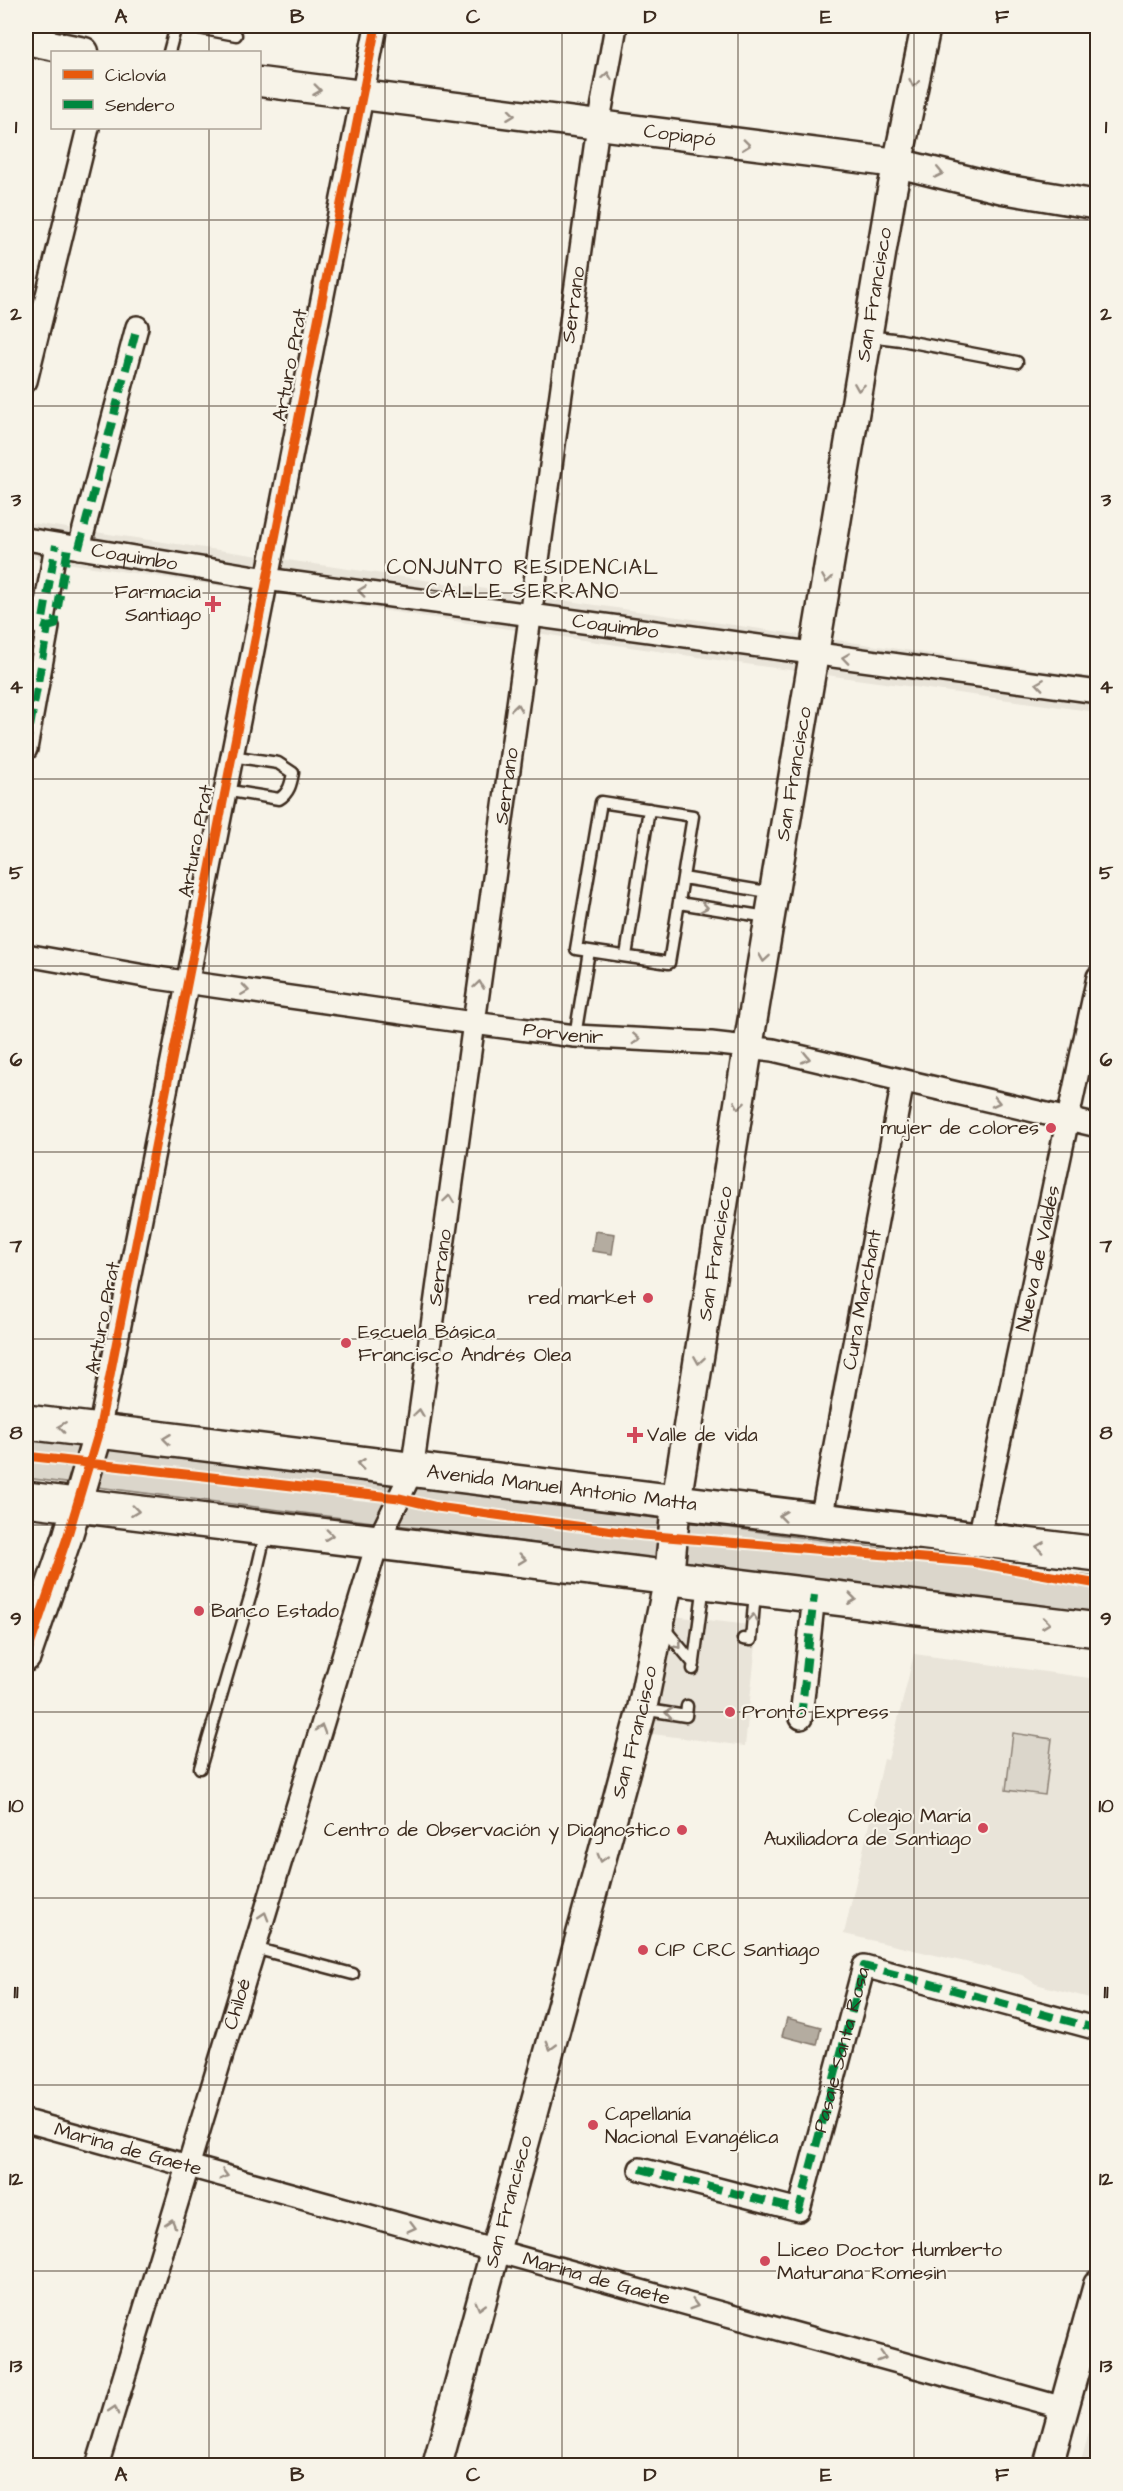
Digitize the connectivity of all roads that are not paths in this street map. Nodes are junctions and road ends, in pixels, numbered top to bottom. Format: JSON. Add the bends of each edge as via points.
{"nodes":[{"id":1,"x":176,"y":26,"type":"edge"},
{"id":2,"x":188,"y":26,"type":"edge"},
{"id":3,"x":376,"y":26,"type":"edge"},
{"id":4,"x":616,"y":26,"type":"edge"},
{"id":5,"x":926,"y":26,"type":"edge"},
{"id":6,"x":236,"y":35,"type":"dead end"},
{"id":7,"x":26,"y":40,"type":"edge"},
{"id":8,"x":79,"y":51,"type":"edge"},
{"id":9,"x":169,"y":51,"type":"edge"},
{"id":10,"x":261,"y":82,"type":"edge"},
{"id":11,"x":362,"y":96,"type":"junction"},
{"id":12,"x":598,"y":126,"type":"junction"},
{"id":13,"x":88,"y":129,"type":"edge"},
{"id":14,"x":897,"y":163,"type":"junction"},
{"id":15,"x":1098,"y":205,"type":"edge"},
{"id":16,"x":136,"y":327,"type":"dead end"},
{"id":17,"x":868,"y":336,"type":"junction"},
{"id":18,"x":1017,"y":362,"type":"dead end"},
{"id":19,"x":26,"y":381,"type":"edge"},
{"id":20,"x":26,"y":540,"type":"edge"},
{"id":21,"x":68,"y":546,"type":"junction"},
{"id":22,"x":266,"y":579,"type":"junction"},
{"id":23,"x":530,"y":614,"type":"junction"},
{"id":24,"x":815,"y":653,"type":"junction"},
{"id":25,"x":1098,"y":692,"type":"edge"},
{"id":26,"x":26,"y":749,"type":"edge"},
{"id":27,"x":231,"y":756,"type":"junction"},
{"id":28,"x":224,"y":790,"type":"junction"},
{"id":29,"x":649,"y":809,"type":"junction"},
{"id":30,"x":683,"y":878,"type":"junction"},
{"id":31,"x":679,"y":903,"type":"junction"},
{"id":32,"x":772,"y":905,"type":"junction"},
{"id":33,"x":589,"y":951,"type":"junction"},
{"id":34,"x":26,"y":955,"type":"edge"},
{"id":35,"x":626,"y":956,"type":"junction"},
{"id":36,"x":1098,"y":977,"type":"edge"},
{"id":37,"x":187,"y":981,"type":"junction"},
{"id":38,"x":473,"y":1023,"type":"junction"},
{"id":39,"x":575,"y":1036,"type":"junction"},
{"id":40,"x":748,"y":1047,"type":"junction"},
{"id":41,"x":903,"y":1081,"type":"junction"},
{"id":42,"x":1067,"y":1119,"type":"junction"},
{"id":43,"x":1098,"y":1126,"type":"edge"},
{"id":44,"x":26,"y":1422,"type":"edge"},
{"id":45,"x":99,"y":1431,"type":"junction"},
{"id":46,"x":412,"y":1471,"type":"junction"},
{"id":47,"x":26,"y":1499,"type":"edge"},
{"id":48,"x":676,"y":1503,"type":"junction"},
{"id":49,"x":77,"y":1505,"type":"junction"},
{"id":50,"x":820,"y":1520,"type":"junction"},
{"id":51,"x":267,"y":1528,"type":"junction"},
{"id":52,"x":978,"y":1538,"type":"junction"},
{"id":53,"x":378,"y":1541,"type":"junction"},
{"id":54,"x":1098,"y":1554,"type":"edge"},
{"id":55,"x":669,"y":1577,"type":"junction"},
{"id":56,"x":704,"y":1581,"type":"junction"},
{"id":57,"x":755,"y":1588,"type":"junction"},
{"id":58,"x":814,"y":1595,"type":"junction"},
{"id":59,"x":661,"y":1625,"type":"junction"},
{"id":60,"x":1098,"y":1630,"type":"edge"},
{"id":61,"x":743,"y":1639,"type":"dead end"},
{"id":62,"x":26,"y":1658,"type":"edge"},
{"id":63,"x":687,"y":1706,"type":"dead end"},
{"id":64,"x":642,"y":1709,"type":"junction"},
{"id":65,"x":801,"y":1718,"type":"dead end"},
{"id":66,"x":200,"y":1768,"type":"dead end"},
{"id":67,"x":254,"y":1948,"type":"junction"},
{"id":68,"x":353,"y":1974,"type":"dead end"},
{"id":69,"x":1098,"y":2029,"type":"edge"},
{"id":70,"x":26,"y":2121,"type":"edge"},
{"id":71,"x":188,"y":2166,"type":"junction"},
{"id":72,"x":640,"y":2169,"type":"dead end"},
{"id":73,"x":496,"y":2250,"type":"junction"},
{"id":74,"x":1098,"y":2284,"type":"edge"},
{"id":75,"x":1090,"y":2342,"type":"edge"},
{"id":76,"x":1064,"y":2408,"type":"junction"},
{"id":77,"x":97,"y":2466,"type":"edge"},
{"id":78,"x":437,"y":2466,"type":"edge"},
{"id":79,"x":1048,"y":2466,"type":"edge"}],
"edges":[{"from":1,"to":9,"type":"lane"},
{"from":2,"to":6,"type":"lane"},
{"from":3,"to":11,"type":"street","name":"Arturo Prat"},
{"from":12,"to":4,"type":"street","name":"Serrano","one_way":true},
{"from":5,"to":14,"type":"main road","name":"San Francisco","one_way":true},
{"from":7,"to":8,"type":"main road"},
{"from":10,"to":11,"type":"main road","name":"Copiapó","one_way":true},
{"from":11,"to":12,"type":"main road","name":"Copiapó","one_way":true},
{"from":11,"to":22,"type":"street","name":"Arturo Prat"},
{"from":12,"to":14,"type":"main road","name":"Copiapó","one_way":true},
{"from":12,"to":23,"type":"street","name":"Serrano"},
{"from":13,"to":19,"type":"street"},
{"from":14,"to":15,"type":"main road","name":"Copiapó","one_way":true,"via":[[1003,189]]},
{"from":14,"to":17,"type":"main road","name":"San Francisco"},
{"from":16,"to":21,"type":"street"},
{"from":17,"to":18,"type":"lane"},
{"from":17,"to":24,"type":"main road","name":"San Francisco","one_way":true},
{"from":20,"to":21,"type":"street","name":"Coquimbo"},
{"from":21,"to":22,"type":"street","name":"Coquimbo"},
{"from":21,"to":26,"type":"street","via":[[55,625],[48,627]]},
{"from":23,"to":22,"type":"street","name":"Coquimbo","one_way":true},
{"from":22,"to":27,"type":"street","name":"Arturo Prat"},
{"from":23,"to":24,"type":"street","name":"Coquimbo"},
{"from":38,"to":23,"type":"street","name":"Serrano","one_way":true},
{"from":25,"to":24,"type":"street","name":"Coquimbo","one_way":true},
{"from":24,"to":32,"type":"main road","name":"San Francisco"},
{"from":27,"to":28,"type":"street","name":"Arturo Prat"},
{"from":27,"to":28,"type":"lane","via":[[278,763],[293,773],[291,784],[279,800]]},
{"from":28,"to":37,"type":"street","name":"Arturo Prat"},
{"from":29,"to":30,"type":"lane","via":[[693,816]]},
{"from":29,"to":33,"type":"lane","via":[[601,802],[576,949]]},
{"from":29,"to":35,"type":"lane"},
{"from":30,"to":31,"type":"lane"},
{"from":30,"to":32,"type":"lane"},
{"from":31,"to":32,"type":"lane","one_way":true},
{"from":31,"to":35,"type":"lane","via":[[669,963]]},
{"from":32,"to":40,"type":"main road","name":"San Francisco","one_way":true},
{"from":33,"to":35,"type":"lane"},
{"from":33,"to":39,"type":"lane"},
{"from":34,"to":37,"type":"street","name":"Porvenir"},
{"from":36,"to":42,"type":"street","name":"Nueva de Valdés"},
{"from":37,"to":38,"type":"street","name":"Porvenir","one_way":true},
{"from":37,"to":45,"type":"street","name":"Arturo Prat"},
{"from":38,"to":39,"type":"street","name":"Porvenir"},
{"from":46,"to":38,"type":"street","name":"Serrano","one_way":true},
{"from":39,"to":40,"type":"street","name":"Porvenir","one_way":true},
{"from":40,"to":41,"type":"street","name":"Porvenir","one_way":true},
{"from":40,"to":48,"type":"main road","name":"San Francisco","one_way":true},
{"from":41,"to":42,"type":"street","name":"Porvenir","one_way":true},
{"from":41,"to":50,"type":"street","name":"Cura Marchant"},
{"from":42,"to":43,"type":"street","name":"Porvenir"},
{"from":42,"to":52,"type":"street","name":"Nueva de Valdés"},
{"from":45,"to":44,"type":"main road","name":"Avenida Manuel Antonio Matta","one_way":true},
{"from":46,"to":45,"type":"main road","name":"Avenida Manuel Antonio Matta","one_way":true},
{"from":45,"to":49,"type":"main road","name":"Arturo Prat"},
{"from":46,"to":48,"type":"main road","name":"Avenida Manuel Antonio Matta"},
{"from":46,"to":53,"type":"street","name":"Serrano"},
{"from":47,"to":49,"type":"main road"},
{"from":50,"to":48,"type":"main road","name":"Avenida Manuel Antonio Matta","one_way":true},
{"from":48,"to":55,"type":"main road","name":"San Francisco"},
{"from":49,"to":51,"type":"main road","one_way":true},
{"from":49,"to":62,"type":"main road","name":"Arturo Prat"},
{"from":50,"to":52,"type":"main road","name":"Avenida Manuel Antonio Matta"},
{"from":51,"to":53,"type":"main road","one_way":true},
{"from":51,"to":66,"type":"lane"},
{"from":54,"to":52,"type":"main road","name":"Avenida Manuel Antonio Matta","one_way":true},
{"from":53,"to":55,"type":"main road","one_way":true},
{"from":67,"to":53,"type":"street","name":"Chiloé","one_way":true},
{"from":55,"to":56,"type":"main road"},
{"from":55,"to":59,"type":"main road","name":"San Francisco"},
{"from":56,"to":57,"type":"main road"},
{"from":59,"to":56,"type":"lane","one_way":true,"via":[[694,1667],[703,1635]]},
{"from":57,"to":58,"type":"main road"},
{"from":61,"to":57,"type":"lane","one_way":true,"via":[[751,1640]]},
{"from":58,"to":60,"type":"main road","one_way":true},
{"from":58,"to":65,"type":"street"},
{"from":59,"to":64,"type":"main road","name":"San Francisco"},
{"from":63,"to":64,"type":"lane","one_way":true,"via":[[686,1716]]},
{"from":64,"to":73,"type":"main road","name":"San Francisco","one_way":true},
{"from":67,"to":68,"type":"lane"},
{"from":67,"to":71,"type":"street","name":"Chiloé"},
{"from":69,"to":72,"type":"street","name":"Pasaje Santa Rosa","via":[[864,1966],[799,2210]]},
{"from":70,"to":71,"type":"street","name":"Marina de Gaete"},
{"from":71,"to":73,"type":"street","name":"Marina de Gaete","one_way":true},
{"from":77,"to":71,"type":"street","name":"Chiloé","one_way":true},
{"from":73,"to":76,"type":"street","name":"Marina de Gaete","one_way":true},
{"from":73,"to":78,"type":"main road","name":"San Francisco","one_way":true},
{"from":74,"to":75,"type":"main road"},
{"from":75,"to":76,"type":"main road"},
{"from":76,"to":79,"type":"main road"}]}
